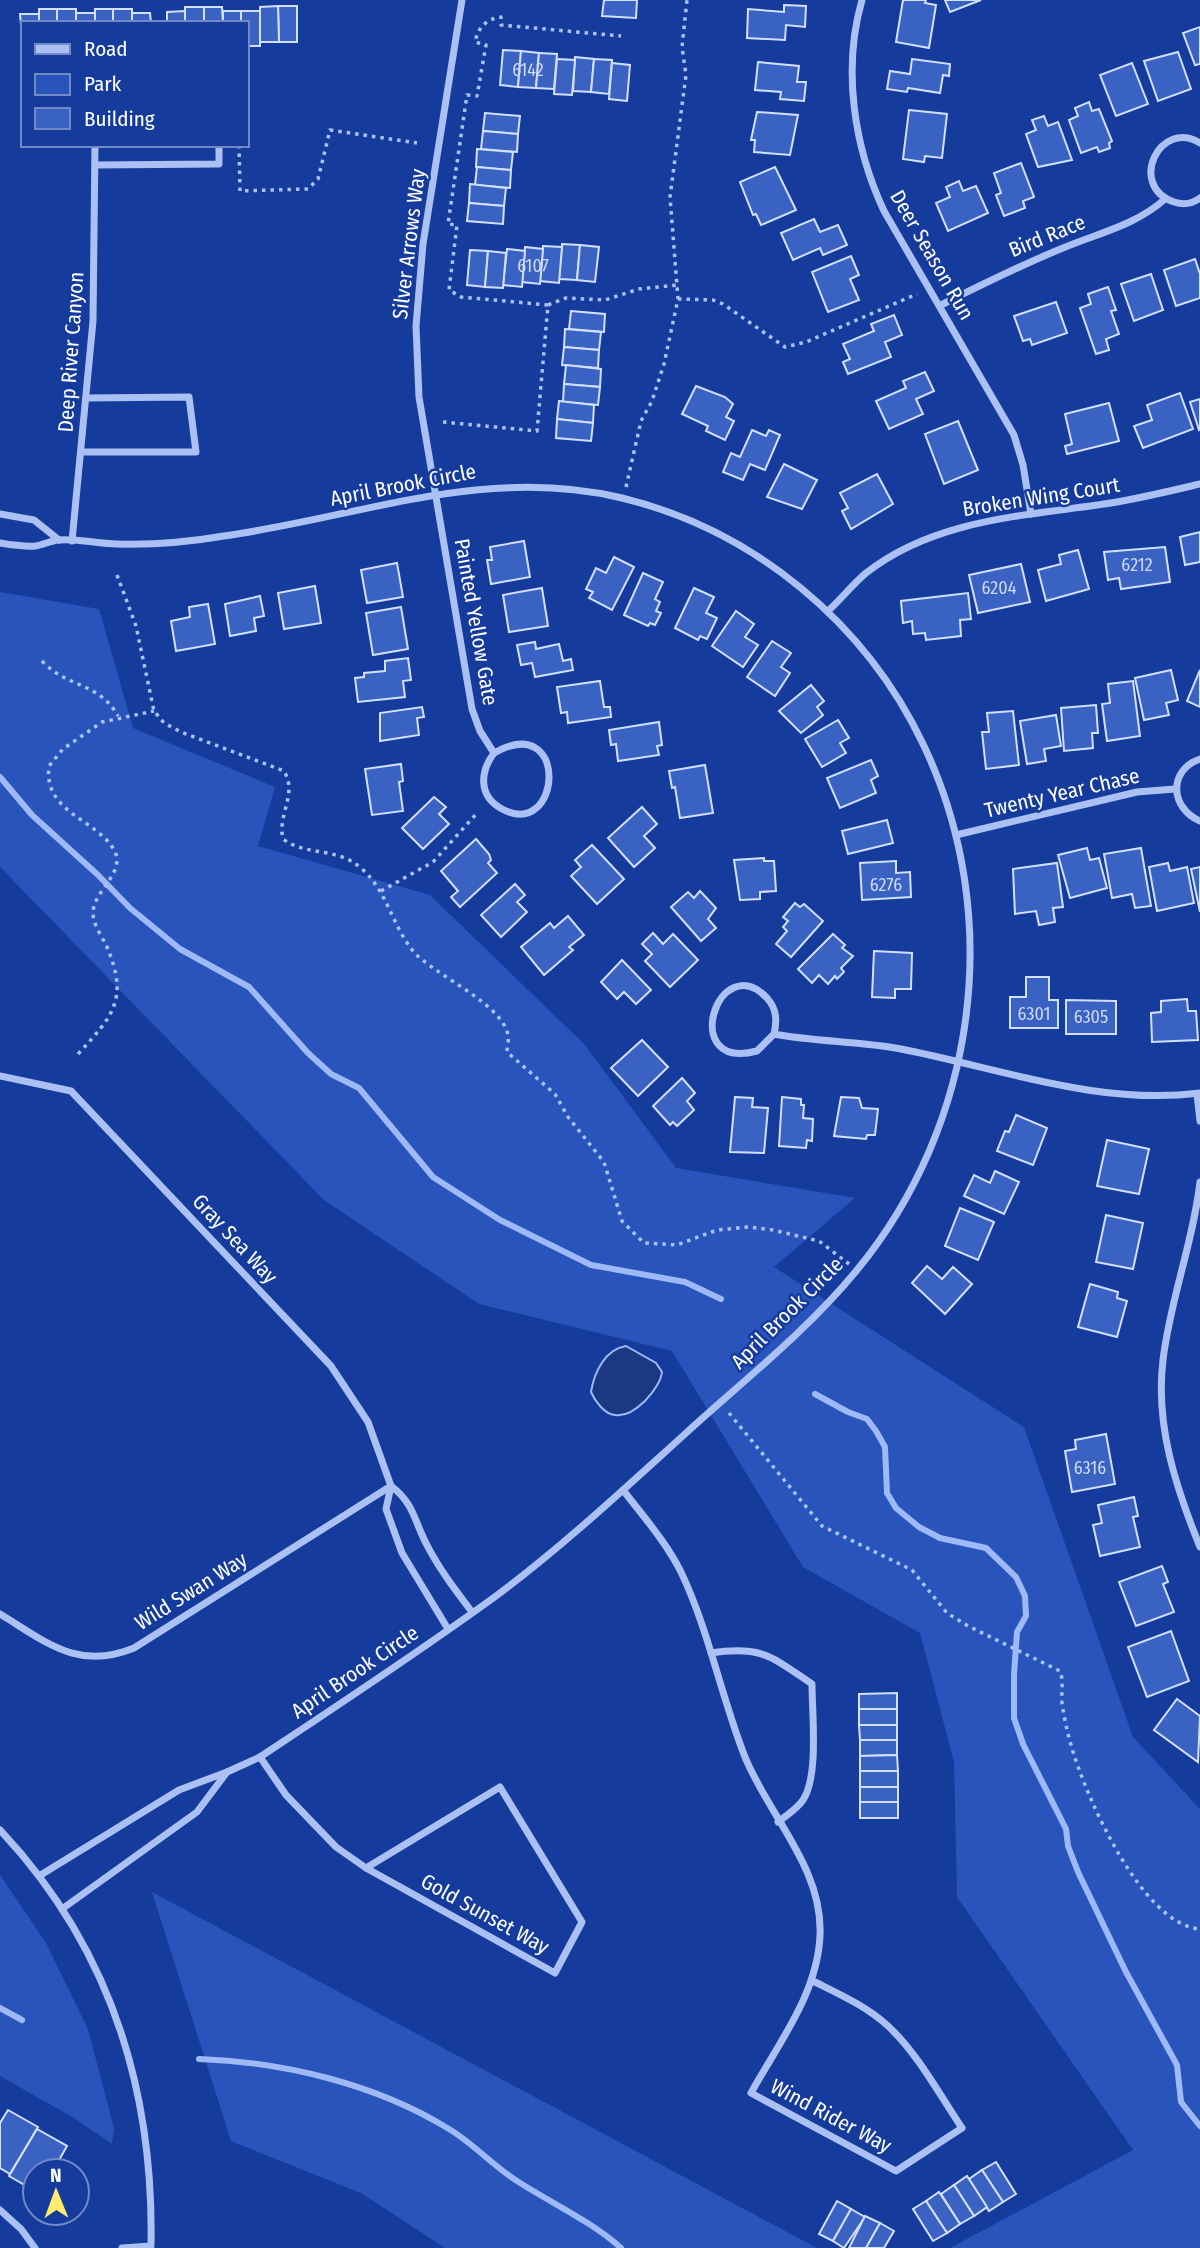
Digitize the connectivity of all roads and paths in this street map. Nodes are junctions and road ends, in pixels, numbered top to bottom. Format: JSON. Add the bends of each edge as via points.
{"nodes":[{"id":1,"x":462,"y":0,"type":"edge"},
{"id":2,"x":687,"y":0,"type":"edge"},
{"id":3,"x":862,"y":0,"type":"edge"},
{"id":4,"x":621,"y":36,"type":"dead end"},
{"id":5,"x":1200,"y":143,"type":"edge"},
{"id":6,"x":417,"y":144,"type":"dead end"},
{"id":7,"x":95,"y":147,"type":"edge"},
{"id":8,"x":219,"y":147,"type":"edge"},
{"id":9,"x":239,"y":147,"type":"edge"},
{"id":10,"x":95,"y":165,"type":"junction"},
{"id":11,"x":1200,"y":198,"type":"edge"},
{"id":12,"x":1165,"y":199,"type":"junction"},
{"id":13,"x":677,"y":285,"type":"junction"},
{"id":14,"x":929,"y":288,"type":"junction"},
{"id":15,"x":678,"y":299,"type":"junction"},
{"id":16,"x":548,"y":305,"type":"junction"},
{"id":17,"x":941,"y":305,"type":"junction"},
{"id":18,"x":87,"y":398,"type":"junction"},
{"id":19,"x":443,"y":422,"type":"dead end"},
{"id":20,"x":81,"y":452,"type":"junction"},
{"id":21,"x":1200,"y":484,"type":"edge"},
{"id":22,"x":436,"y":492,"type":"junction"},
{"id":23,"x":624,"y":499,"type":"junction"},
{"id":24,"x":0,"y":514,"type":"edge"},
{"id":25,"x":1031,"y":514,"type":"junction"},
{"id":26,"x":59,"y":540,"type":"junction"},
{"id":27,"x":72,"y":541,"type":"junction"},
{"id":28,"x":0,"y":543,"type":"edge"},
{"id":29,"x":117,"y":575,"type":"dead end"},
{"id":30,"x":828,"y":611,"type":"junction"},
{"id":31,"x":42,"y":661,"type":"dead end"},
{"id":32,"x":154,"y":711,"type":"junction"},
{"id":33,"x":118,"y":716,"type":"junction"},
{"id":34,"x":494,"y":753,"type":"junction"},
{"id":35,"x":1200,"y":759,"type":"edge"},
{"id":36,"x":1175,"y":789,"type":"junction"},
{"id":37,"x":478,"y":812,"type":"dead end"},
{"id":38,"x":1200,"y":821,"type":"edge"},
{"id":39,"x":956,"y":835,"type":"junction"},
{"id":40,"x":380,"y":891,"type":"junction"},
{"id":41,"x":774,"y":1034,"type":"junction"},
{"id":42,"x":78,"y":1054,"type":"dead end"},
{"id":43,"x":959,"y":1062,"type":"junction"},
{"id":44,"x":0,"y":1076,"type":"edge"},
{"id":45,"x":1198,"y":1093,"type":"edge"},
{"id":46,"x":1200,"y":1121,"type":"edge"},
{"id":47,"x":1200,"y":1182,"type":"edge"},
{"id":48,"x":857,"y":1270,"type":"junction"},
{"id":49,"x":720,"y":1402,"type":"junction"},
{"id":50,"x":391,"y":1486,"type":"junction"},
{"id":51,"x":623,"y":1490,"type":"junction"},
{"id":52,"x":1197,"y":1533,"type":"edge"},
{"id":53,"x":1200,"y":1547,"type":"edge"},
{"id":54,"x":472,"y":1612,"type":"junction"},
{"id":55,"x":0,"y":1614,"type":"edge"},
{"id":56,"x":449,"y":1629,"type":"junction"},
{"id":57,"x":711,"y":1653,"type":"junction"},
{"id":58,"x":260,"y":1757,"type":"junction"},
{"id":59,"x":227,"y":1772,"type":"junction"},
{"id":60,"x":778,"y":1822,"type":"junction"},
{"id":61,"x":0,"y":1830,"type":"edge"},
{"id":62,"x":366,"y":1868,"type":"junction"},
{"id":63,"x":39,"y":1876,"type":"junction"},
{"id":64,"x":62,"y":1909,"type":"junction"},
{"id":65,"x":1200,"y":1929,"type":"edge"},
{"id":66,"x":813,"y":1981,"type":"junction"},
{"id":67,"x":0,"y":2210,"type":"edge"},
{"id":68,"x":150,"y":2247,"type":"edge"},
{"id":69,"x":35,"y":2248,"type":"edge"},
{"id":70,"x":122,"y":2248,"type":"edge"}],
"edges":[{"from":1,"to":22,"type":"street","name":"Silver Arrows Way","via":[[417,289],[419,397]]},
{"from":2,"to":13,"type":"path","via":[[682,47],[686,75],[670,198]]},
{"from":3,"to":14,"type":"street","name":"Deer Season Run","via":[[853,86],[861,149],[884,211]]},
{"from":4,"to":16,"type":"path","via":[[501,25],[501,17],[488,21],[477,34],[475,42],[486,45],[478,96],[467,95],[448,224],[457,225],[449,290],[461,297]]},
{"from":5,"to":12,"type":"street","via":[[1179,138],[1157,150],[1150,175]]},
{"from":6,"to":9,"type":"path","via":[[330,130],[318,179],[308,189],[240,191]]},
{"from":7,"to":10,"type":"street","name":"Deep River Canyon"},
{"from":8,"to":10,"type":"street","via":[[219,164]]},
{"from":10,"to":18,"type":"street","name":"Deep River Canyon","via":[[94,298]]},
{"from":11,"to":12,"type":"street","via":[[1181,204]]},
{"from":12,"to":17,"type":"street","name":"Bird Race","via":[[1136,219],[1008,271]]},
{"from":13,"to":15,"type":"path"},
{"from":13,"to":16,"type":"path","via":[[639,289],[605,300],[566,298]]},
{"from":14,"to":15,"type":"path","via":[[785,347],[723,304]]},
{"from":14,"to":17,"type":"street","name":"Deer Season Run"},
{"from":15,"to":23,"type":"path","via":[[664,364],[641,421]]},
{"from":16,"to":19,"type":"path","via":[[537,431]]},
{"from":17,"to":25,"type":"street","name":"Deer Season Run","via":[[1014,435]]},
{"from":18,"to":20,"type":"street","name":"Deep River Canyon"},
{"from":18,"to":20,"type":"street","via":[[189,397],[196,452]]},
{"from":20,"to":27,"type":"street","name":"Deep River Canyon"},
{"from":21,"to":25,"type":"street","name":"Broken Wing Court"},
{"from":22,"to":23,"type":"street","name":"April Brook Circle","via":[[515,485]]},
{"from":22,"to":27,"type":"street","name":"April Brook Circle","via":[[282,527],[209,538],[170,543]]},
{"from":22,"to":34,"type":"street","name":"Painted Yellow Gate","via":[[472,709]]},
{"from":23,"to":30,"type":"street","name":"April Brook Circle","via":[[728,538],[789,577]]},
{"from":24,"to":26,"type":"street","via":[[34,520]]},
{"from":25,"to":30,"type":"street","name":"Broken Wing Court","via":[[987,520],[923,540],[865,574]]},
{"from":26,"to":27,"type":"street","name":"April Brook Circle"},
{"from":26,"to":28,"type":"street","name":"April Brook Circle","via":[[30,547]]},
{"from":29,"to":32,"type":"path","via":[[136,626]]},
{"from":30,"to":39,"type":"street","name":"April Brook Circle","via":[[890,686],[915,726],[942,782]]},
{"from":31,"to":33,"type":"path","via":[[55,675],[99,692]]},
{"from":32,"to":33,"type":"path"},
{"from":32,"to":40,"type":"path","via":[[181,732],[284,771],[290,790],[280,828],[283,839],[302,849],[348,858]]},
{"from":33,"to":42,"type":"path","via":[[84,732],[49,766],[50,786],[70,814],[116,852],[112,876],[93,911],[115,966],[117,1000],[104,1026]]},
{"from":34,"to":34,"type":"street","via":[[484,771],[489,799],[506,811],[528,811],[538,805],[551,785],[549,765],[542,755],[522,745]]},
{"from":35,"to":36,"type":"street","via":[[1184,768]]},
{"from":36,"to":38,"type":"street","via":[[1181,807]]},
{"from":36,"to":39,"type":"street","name":"Twenty Year Chase","via":[[1137,792]]},
{"from":37,"to":40,"type":"path","via":[[433,862]]},
{"from":39,"to":43,"type":"street","name":"April Brook Circle","via":[[971,948]]},
{"from":40,"to":48,"type":"path","via":[[415,954],[498,1017],[508,1036],[507,1052],[555,1094],[604,1162],[622,1221],[644,1243],[677,1245],[732,1227],[773,1230],[819,1241]]},
{"from":41,"to":41,"type":"street","via":[[758,1051],[736,1053],[725,1048],[712,1030],[714,1007],[735,989],[755,990],[775,1012]]},
{"from":41,"to":43,"type":"street","via":[[872,1043]]},
{"from":43,"to":45,"type":"street","via":[[1124,1095]]},
{"from":43,"to":48,"type":"street","name":"April Brook Circle","via":[[933,1145],[914,1185]]},
{"from":44,"to":50,"type":"street","name":"Gray Sea Way","via":[[71,1091],[331,1366],[368,1422]]},
{"from":45,"to":46,"type":"street"},
{"from":47,"to":52,"type":"street","via":[[1163,1362],[1162,1394],[1170,1461]]},
{"from":48,"to":49,"type":"street","name":"April Brook Circle"},
{"from":49,"to":51,"type":"street","name":"April Brook Circle"},
{"from":49,"to":65,"type":"path","via":[[822,1526],[912,1570],[947,1613],[968,1626],[1054,1665],[1063,1677],[1063,1714],[1071,1745],[1100,1822],[1146,1891],[1178,1923]]},
{"from":50,"to":54,"type":"street","name":"Gray Sea Way","via":[[407,1498],[426,1545]]},
{"from":50,"to":55,"type":"street","name":"Wild Swan Way","via":[[116,1655],[80,1656],[61,1651]]},
{"from":50,"to":56,"type":"street","name":"Gray Sea Way","via":[[386,1509],[402,1553]]},
{"from":51,"to":54,"type":"street","name":"April Brook Circle"},
{"from":51,"to":57,"type":"street","name":"Wind Rider Way","via":[[680,1570]]},
{"from":52,"to":53,"type":"street"},
{"from":54,"to":56,"type":"street","name":"April Brook Circle"},
{"from":56,"to":58,"type":"street","name":"April Brook Circle"},
{"from":57,"to":60,"type":"street","name":"Wind Rider Way","via":[[745,1755]]},
{"from":57,"to":60,"type":"street","via":[[752,1649],[812,1684],[808,1791]]},
{"from":58,"to":59,"type":"street","name":"April Brook Circle"},
{"from":58,"to":62,"type":"street","name":"Gold Sunset Way","via":[[308,1821]]},
{"from":59,"to":63,"type":"street","name":"April Brook Circle","via":[[179,1790]]},
{"from":59,"to":64,"type":"street","name":"April Brook Circle","via":[[197,1811]]},
{"from":60,"to":66,"type":"street","name":"Wind Rider Way","via":[[815,1889],[820,1934]]},
{"from":61,"to":63,"type":"street"},
{"from":62,"to":62,"type":"street","name":"Gold Sunset Way","via":[[555,1973],[582,1922],[500,1787]]},
{"from":63,"to":64,"type":"street"},
{"from":64,"to":68,"type":"street","via":[[109,1999],[136,2087],[150,2164]]},
{"from":66,"to":66,"type":"street","name":"Wind Rider Way","via":[[751,2093],[897,2171],[962,2128],[906,2046],[886,2025],[860,2005]]},
{"from":67,"to":69,"type":"street"},
{"from":68,"to":70,"type":"street"}]}
